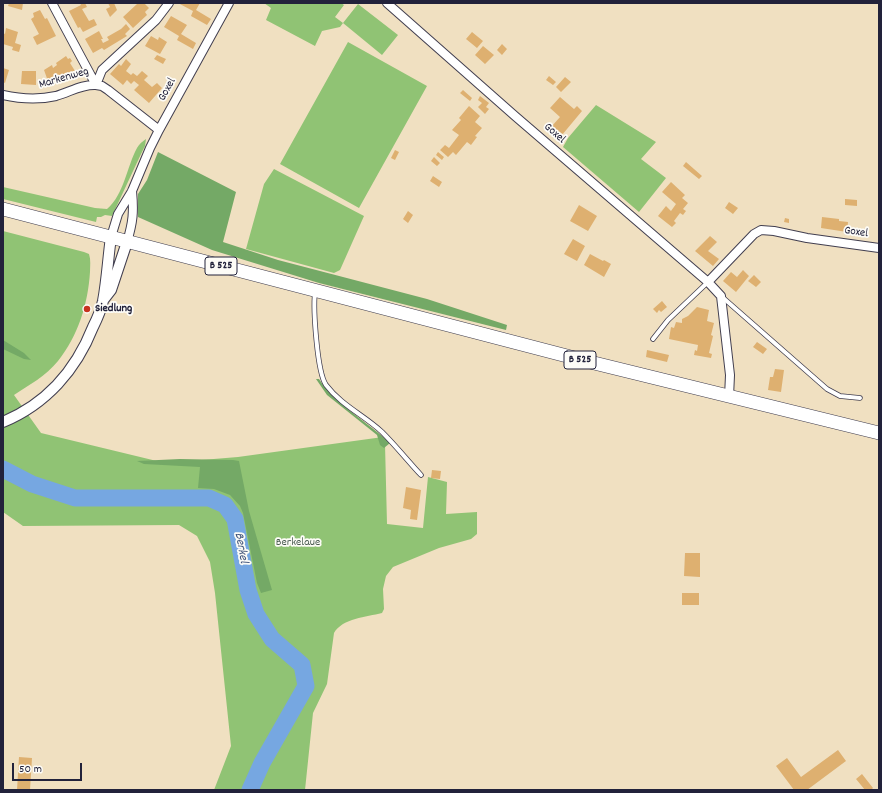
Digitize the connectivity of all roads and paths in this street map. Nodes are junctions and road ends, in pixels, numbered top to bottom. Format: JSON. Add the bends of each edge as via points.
{"nodes":[{"id":1,"x":52,"y":3,"type":"edge"},
{"id":2,"x":169,"y":3,"type":"edge"},
{"id":3,"x":229,"y":3,"type":"edge"},
{"id":4,"x":387,"y":3,"type":"edge"},
{"id":5,"x":96,"y":85,"type":"junction"},
{"id":6,"x":3,"y":95,"type":"edge"},
{"id":7,"x":159,"y":130,"type":"junction"},
{"id":8,"x":132,"y":191,"type":"junction"},
{"id":9,"x":3,"y":209,"type":"edge"},
{"id":10,"x":111,"y":237,"type":"junction"},
{"id":11,"x":127,"y":242,"type":"junction"},
{"id":12,"x":879,"y":248,"type":"edge"},
{"id":13,"x":708,"y":282,"type":"junction"},
{"id":14,"x":315,"y":290,"type":"junction"},
{"id":15,"x":721,"y":296,"type":"junction"},
{"id":16,"x":103,"y":301,"type":"junction"},
{"id":17,"x":653,"y":339,"type":"dead end"},
{"id":18,"x":729,"y":397,"type":"junction"},
{"id":19,"x":860,"y":398,"type":"dead end"},
{"id":20,"x":3,"y":422,"type":"edge"},
{"id":21,"x":879,"y":433,"type":"edge"},
{"id":22,"x":421,"y":475,"type":"dead end"}],
"edges":[{"from":1,"to":5,"type":"street"},
{"from":2,"to":5,"type":"street","name":"Markenweg","via":[[156,20],[102,70]]},
{"from":3,"to":7,"type":"street","name":"Goxel"},
{"from":4,"to":13,"type":"street","name":"Goxel"},
{"from":5,"to":6,"type":"street","name":"Markenweg","via":[[84,85],[70,92],[31,100]]},
{"from":5,"to":7,"type":"street","via":[[108,90]]},
{"from":7,"to":8,"type":"street","name":"Goxel"},
{"from":8,"to":10,"type":"street","name":"Goxel","via":[[118,214]]},
{"from":8,"to":11,"type":"street","name":"Goxel","via":[[134,213]]},
{"from":9,"to":10,"type":"main road","number":"B 525"},
{"from":10,"to":11,"type":"main road","number":"B 525"},
{"from":10,"to":16,"type":"street"},
{"from":11,"to":14,"type":"main road","number":"B 525"},
{"from":11,"to":16,"type":"street","via":[[111,290]]},
{"from":12,"to":13,"type":"street","name":"Goxel","via":[[762,230],[754,234]]},
{"from":13,"to":15,"type":"street","name":"Goxel"},
{"from":13,"to":17,"type":"lane","via":[[668,320]]},
{"from":14,"to":18,"type":"main road","number":"B 525"},
{"from":14,"to":22,"type":"lane","via":[[314,318],[321,375],[326,385],[338,398],[382,432]]},
{"from":15,"to":18,"type":"street","via":[[730,375]]},
{"from":15,"to":19,"type":"lane","via":[[827,389],[840,396]]},
{"from":16,"to":20,"type":"street","via":[[85,346],[70,371],[38,402]]},
{"from":18,"to":21,"type":"main road","number":"B 525"}]}
